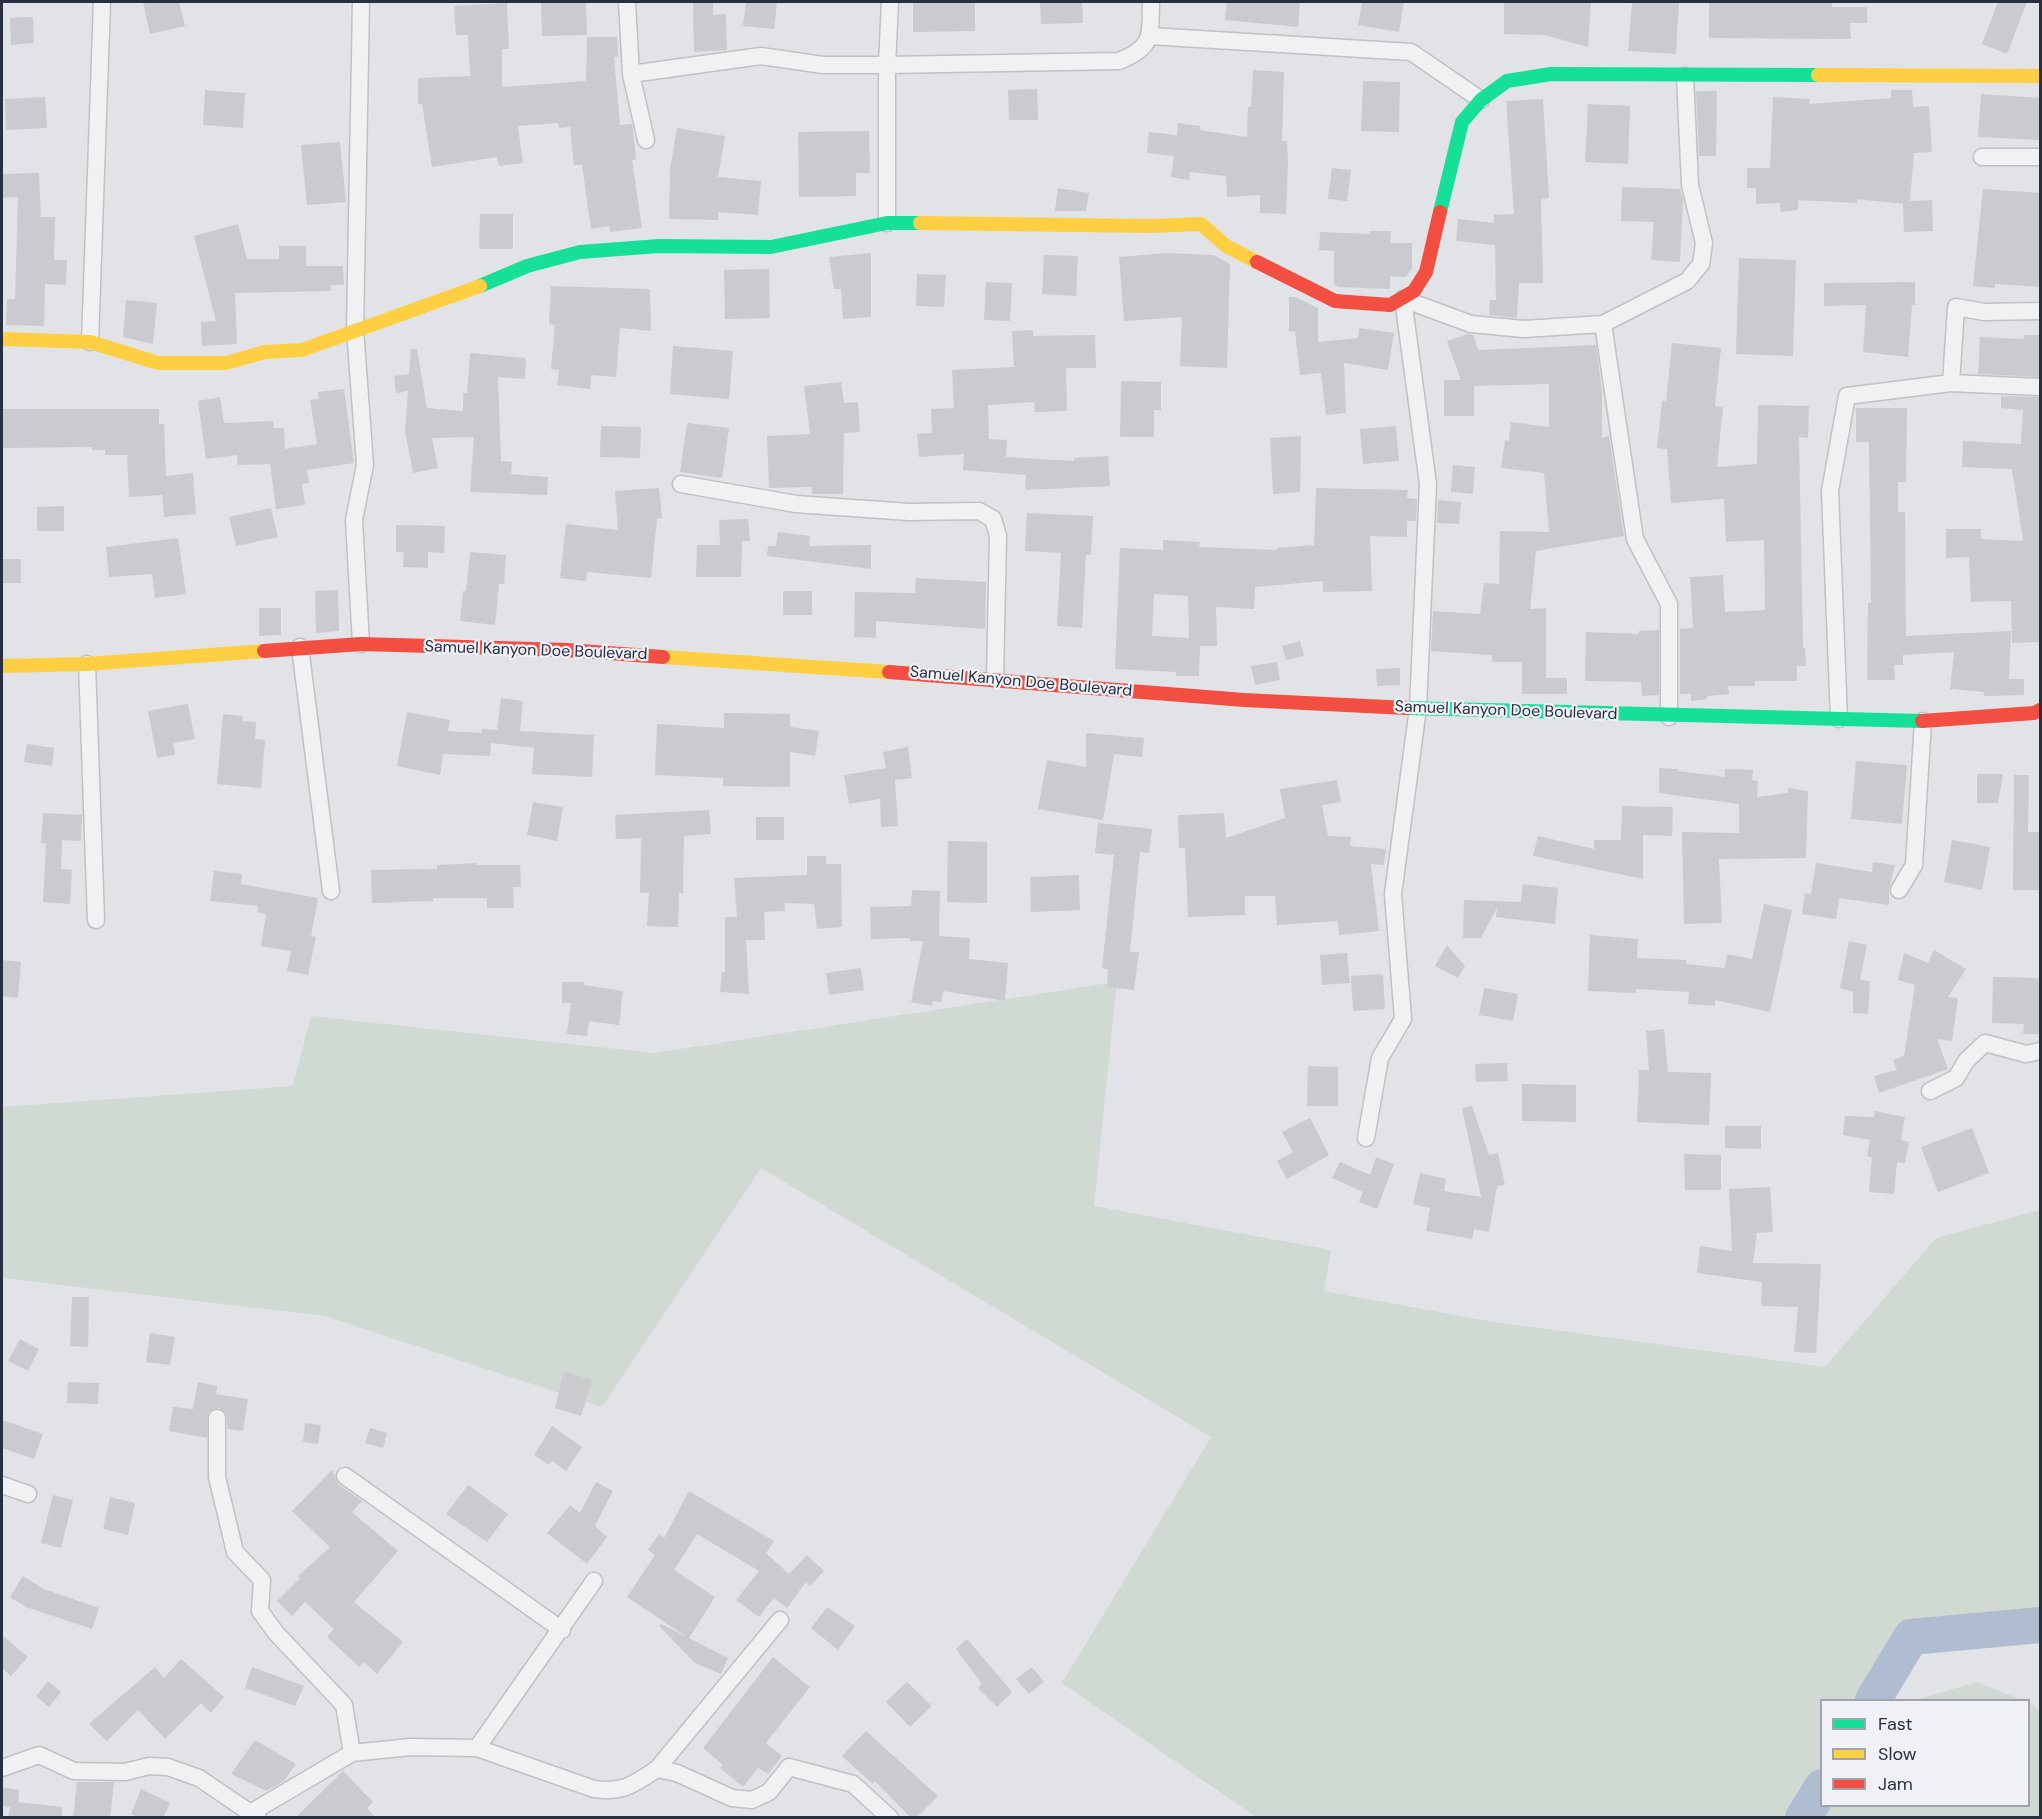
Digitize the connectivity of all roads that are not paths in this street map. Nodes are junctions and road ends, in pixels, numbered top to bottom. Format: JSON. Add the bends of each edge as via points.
{"nodes":[{"id":1,"x":102,"y":2,"type":"edge"},
{"id":2,"x":361,"y":2,"type":"edge"},
{"id":3,"x":627,"y":2,"type":"edge"},
{"id":4,"x":890,"y":2,"type":"edge"},
{"id":5,"x":1151,"y":2,"type":"edge"},
{"id":6,"x":1150,"y":36,"type":"junction"},
{"id":7,"x":887,"y":66,"type":"junction"},
{"id":8,"x":631,"y":74,"type":"junction"},
{"id":9,"x":1685,"y":76,"type":"junction"},
{"id":10,"x":2040,"y":76,"type":"edge"},
{"id":11,"x":1481,"y":100,"type":"junction"},
{"id":12,"x":646,"y":140,"type":"dead end"},
{"id":13,"x":1982,"y":157,"type":"dead end"},
{"id":14,"x":2040,"y":157,"type":"edge"},
{"id":15,"x":887,"y":223,"type":"junction"},
{"id":16,"x":1403,"y":299,"type":"junction"},
{"id":17,"x":2040,"y":311,"type":"edge"},
{"id":18,"x":1603,"y":324,"type":"junction"},
{"id":19,"x":355,"y":329,"type":"junction"},
{"id":20,"x":2,"y":339,"type":"edge"},
{"id":21,"x":90,"y":342,"type":"junction"},
{"id":22,"x":1951,"y":383,"type":"junction"},
{"id":23,"x":2040,"y":387,"type":"edge"},
{"id":24,"x":681,"y":484,"type":"dead end"},
{"id":25,"x":361,"y":644,"type":"junction"},
{"id":26,"x":300,"y":647,"type":"junction"},
{"id":27,"x":87,"y":664,"type":"junction"},
{"id":28,"x":2,"y":666,"type":"edge"},
{"id":29,"x":995,"y":679,"type":"junction"},
{"id":30,"x":1418,"y":708,"type":"junction"},
{"id":31,"x":2040,"y":710,"type":"edge"},
{"id":32,"x":1669,"y":717,"type":"junction"},
{"id":33,"x":1839,"y":719,"type":"junction"},
{"id":34,"x":1923,"y":721,"type":"junction"},
{"id":35,"x":1899,"y":890,"type":"dead end"},
{"id":36,"x":331,"y":891,"type":"dead end"},
{"id":37,"x":96,"y":920,"type":"dead end"},
{"id":38,"x":2040,"y":1051,"type":"edge"},
{"id":39,"x":1930,"y":1090,"type":"dead end"},
{"id":40,"x":1366,"y":1138,"type":"dead end"},
{"id":41,"x":217,"y":1418,"type":"dead end"},
{"id":42,"x":345,"y":1476,"type":"dead end"},
{"id":43,"x":2,"y":1485,"type":"edge"},
{"id":44,"x":28,"y":1494,"type":"dead end"},
{"id":45,"x":594,"y":1581,"type":"dead end"},
{"id":46,"x":780,"y":1620,"type":"dead end"},
{"id":47,"x":562,"y":1630,"type":"junction"},
{"id":48,"x":477,"y":1748,"type":"junction"},
{"id":49,"x":352,"y":1753,"type":"junction"},
{"id":50,"x":2,"y":1768,"type":"edge"},
{"id":51,"x":657,"y":1770,"type":"junction"},
{"id":52,"x":252,"y":1816,"type":"edge"},
{"id":53,"x":890,"y":1818,"type":"edge"}],
"edges":[{"from":1,"to":21,"type":"street"},
{"from":2,"to":19,"type":"street"},
{"from":3,"to":8,"type":"street"},
{"from":4,"to":7,"type":"street"},
{"from":5,"to":6,"type":"street"},
{"from":6,"to":7,"type":"street","via":[[1139,53],[1119,61]]},
{"from":6,"to":11,"type":"street","via":[[1411,52]]},
{"from":7,"to":8,"type":"street","via":[[761,56]]},
{"from":7,"to":15,"type":"street"},
{"from":8,"to":12,"type":"street"},
{"from":9,"to":10,"type":"street"},
{"from":9,"to":11,"type":"street","via":[[1551,74],[1507,81]]},
{"from":9,"to":18,"type":"street","via":[[1690,185],[1704,243],[1701,264],[1688,281]]},
{"from":11,"to":16,"type":"street","via":[[1462,122],[1426,272],[1414,291]]},
{"from":13,"to":14,"type":"street"},
{"from":15,"to":16,"type":"street","via":[[1201,224],[1226,246],[1335,301],[1390,305]]},
{"from":15,"to":19,"type":"street","via":[[771,247],[659,246],[580,252],[527,266]]},
{"from":16,"to":18,"type":"street","via":[[1471,324],[1524,329]]},
{"from":16,"to":30,"type":"street","via":[[1428,484]]},
{"from":17,"to":22,"type":"street","via":[[1984,312],[1956,307]]},
{"from":18,"to":32,"type":"street","via":[[1635,539],[1669,604]]},
{"from":19,"to":21,"type":"street","via":[[302,350],[265,352],[226,363],[158,363]]},
{"from":19,"to":25,"type":"street","via":[[365,465],[354,520]]},
{"from":20,"to":21,"type":"street"},
{"from":22,"to":23,"type":"street"},
{"from":22,"to":33,"type":"street","via":[[1847,396],[1830,491]]},
{"from":24,"to":29,"type":"street","via":[[795,504],[909,512],[979,511],[993,519],[998,536]]},
{"from":25,"to":26,"type":"street","name":"Samuel Kanyon Doe Boulevard"},
{"from":25,"to":29,"type":"street","name":"Samuel Kanyon Doe Boulevard","via":[[567,650]]},
{"from":26,"to":27,"type":"street","name":"Samuel Kanyon Doe Boulevard"},
{"from":26,"to":36,"type":"street"},
{"from":27,"to":28,"type":"street","name":"Samuel Kanyon Doe Boulevard"},
{"from":27,"to":37,"type":"street"},
{"from":29,"to":30,"type":"street","name":"Samuel Kanyon Doe Boulevard","via":[[1244,700]]},
{"from":30,"to":32,"type":"street","name":"Samuel Kanyon Doe Boulevard"},
{"from":30,"to":40,"type":"street","via":[[1393,894],[1403,1019],[1380,1058]]},
{"from":31,"to":34,"type":"street","name":"Samuel Kanyon Doe Boulevard"},
{"from":32,"to":33,"type":"street","name":"Samuel Kanyon Doe Boulevard"},
{"from":33,"to":34,"type":"street","name":"Samuel Kanyon Doe Boulevard"},
{"from":34,"to":35,"type":"street","via":[[1914,865]]},
{"from":38,"to":39,"type":"street","via":[[2026,1054],[1985,1043],[1966,1061],[1956,1078]]},
{"from":41,"to":49,"type":"street","via":[[217,1477],[236,1552],[262,1580],[260,1611],[344,1705]]},
{"from":42,"to":47,"type":"street"},
{"from":43,"to":44,"type":"street"},
{"from":45,"to":47,"type":"street"},
{"from":46,"to":51,"type":"street"},
{"from":47,"to":48,"type":"street"},
{"from":48,"to":49,"type":"street","via":[[410,1747]]},
{"from":48,"to":51,"type":"street","via":[[594,1789],[614,1792]]},
{"from":49,"to":52,"type":"street"},
{"from":50,"to":52,"type":"street","via":[[39,1755],[74,1772],[168,1767],[199,1778]]},
{"from":51,"to":53,"type":"street","via":[[677,1773],[732,1798],[752,1800],[769,1792],[789,1767],[853,1784]]}]}
